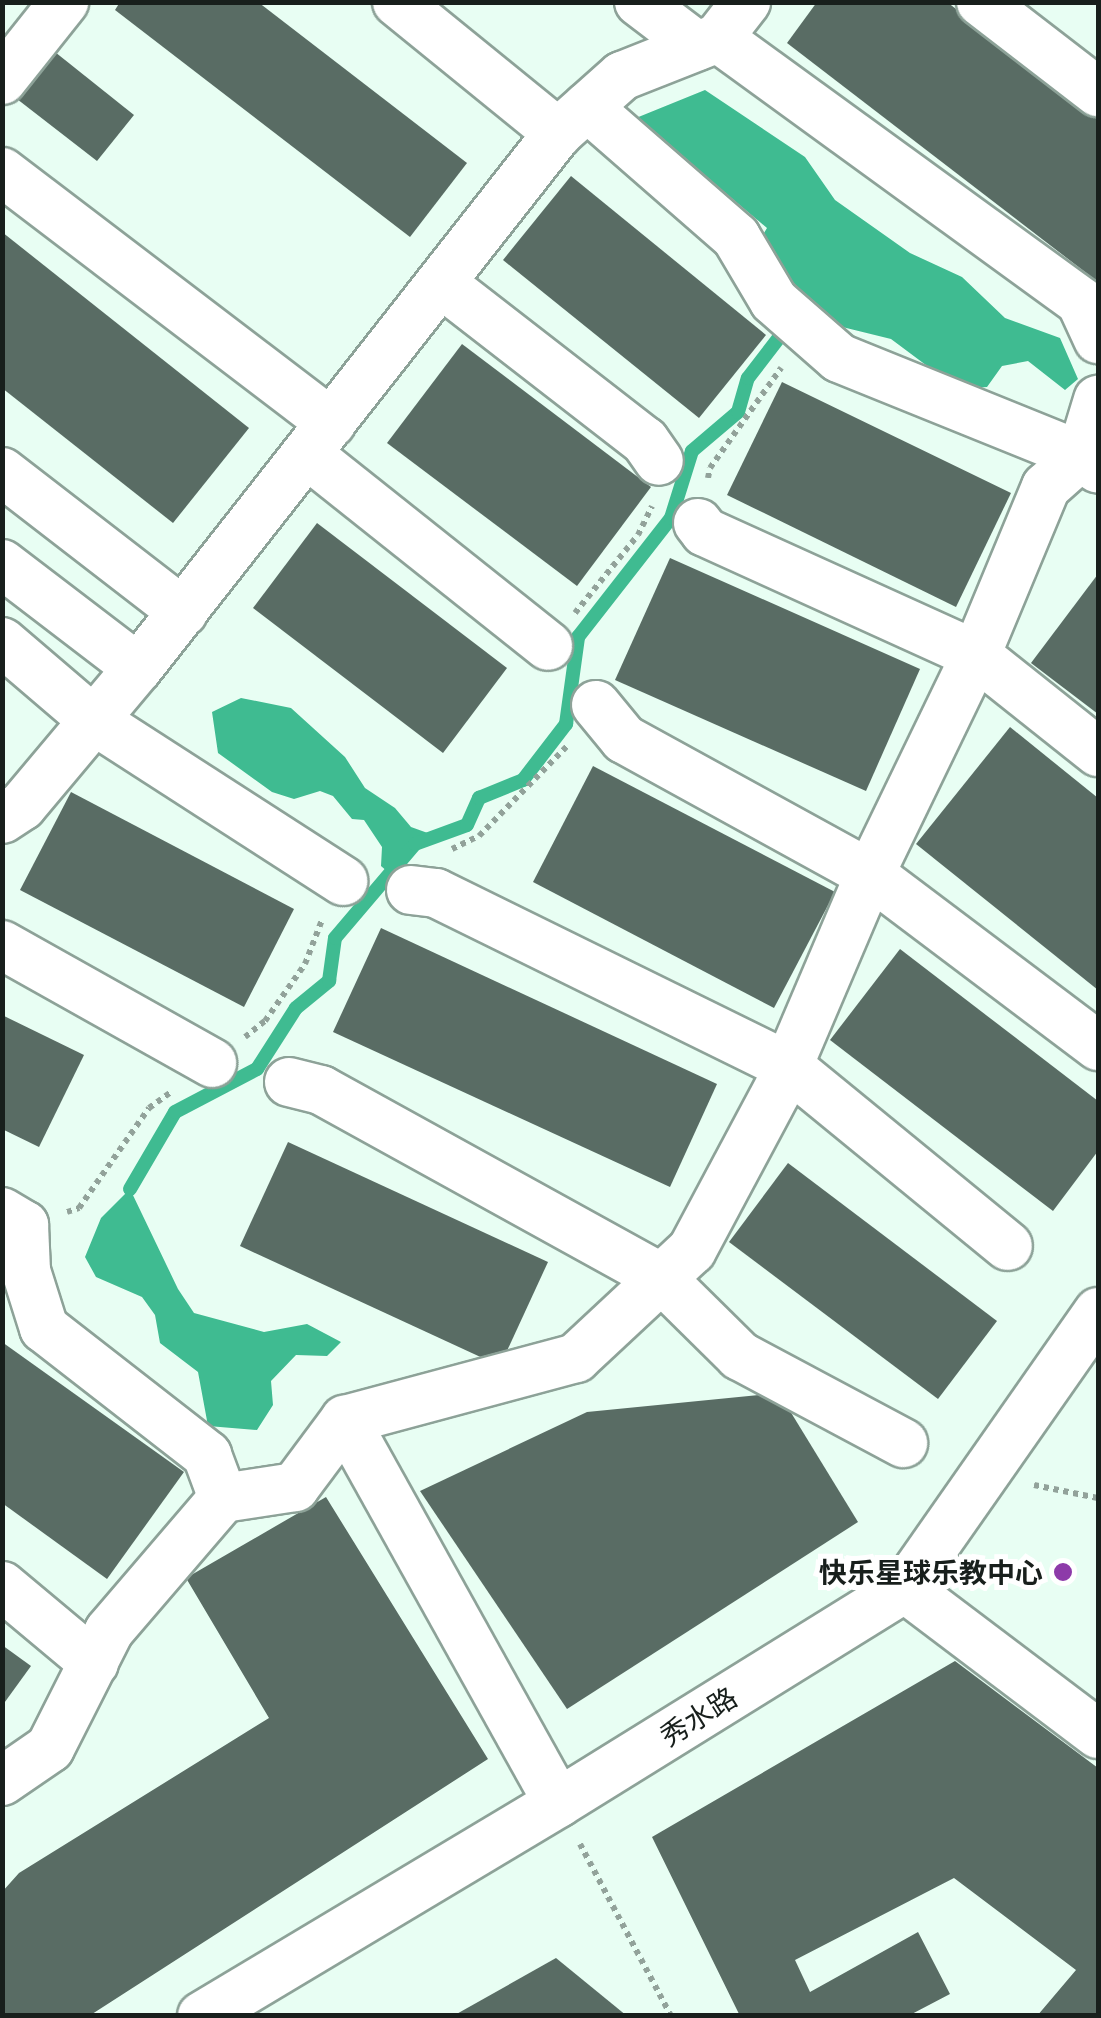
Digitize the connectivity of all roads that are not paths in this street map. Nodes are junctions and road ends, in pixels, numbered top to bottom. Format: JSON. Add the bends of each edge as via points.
{"nodes":[{"id":1,"x":64,"y":2,"type":"edge"},
{"id":2,"x":397,"y":2,"type":"edge"},
{"id":3,"x":640,"y":2,"type":"edge"},
{"id":4,"x":980,"y":2,"type":"edge"},
{"id":5,"x":720,"y":29,"type":"edge"},
{"id":6,"x":2,"y":80,"type":"edge"},
{"id":7,"x":1098,"y":92,"type":"edge"},
{"id":8,"x":573,"y":120,"type":"junction"},
{"id":9,"x":2,"y":172,"type":"edge"},
{"id":10,"x":441,"y":283,"type":"junction"},
{"id":11,"x":1098,"y":339,"type":"edge"},
{"id":12,"x":1098,"y":400,"type":"edge"},
{"id":13,"x":319,"y":438,"type":"junction"},
{"id":14,"x":658,"y":460,"type":"road end"},
{"id":15,"x":1090,"y":462,"type":"edge"},
{"id":16,"x":2,"y":472,"type":"edge"},
{"id":17,"x":698,"y":523,"type":"road end"},
{"id":18,"x":2,"y":564,"type":"edge"},
{"id":19,"x":183,"y":612,"type":"junction"},
{"id":20,"x":2,"y":642,"type":"edge"},
{"id":21,"x":548,"y":646,"type":"road end"},
{"id":22,"x":976,"y":655,"type":"junction"},
{"id":23,"x":138,"y":668,"type":"junction"},
{"id":24,"x":596,"y":705,"type":"road end"},
{"id":25,"x":92,"y":719,"type":"junction"},
{"id":26,"x":1098,"y":752,"type":"edge"},
{"id":27,"x":2,"y":820,"type":"edge"},
{"id":28,"x":870,"y":874,"type":"junction"},
{"id":29,"x":343,"y":881,"type":"road end"},
{"id":30,"x":411,"y":890,"type":"road end"},
{"id":31,"x":2,"y":945,"type":"edge"},
{"id":32,"x":1098,"y":1046,"type":"edge"},
{"id":33,"x":212,"y":1063,"type":"road end"},
{"id":34,"x":788,"y":1066,"type":"junction"},
{"id":35,"x":289,"y":1082,"type":"dead end"},
{"id":36,"x":14,"y":1218,"type":"edge"},
{"id":37,"x":1008,"y":1246,"type":"dead end"},
{"id":38,"x":661,"y":1278,"type":"junction"},
{"id":39,"x":1098,"y":1312,"type":"edge"},
{"id":40,"x":345,"y":1420,"type":"junction"},
{"id":41,"x":903,"y":1443,"type":"dead end"},
{"id":42,"x":223,"y":1498,"type":"junction"},
{"id":43,"x":2,"y":1586,"type":"edge"},
{"id":44,"x":905,"y":1588,"type":"junction"},
{"id":45,"x":94,"y":1663,"type":"junction"},
{"id":46,"x":1098,"y":1734,"type":"edge"},
{"id":47,"x":2,"y":1781,"type":"edge"},
{"id":48,"x":558,"y":1803,"type":"junction"},
{"id":49,"x":202,"y":2016,"type":"edge"}],
"edges":[{"from":1,"to":6,"type":"street"},
{"from":2,"to":8,"type":"street"},
{"from":3,"to":5,"type":"street"},
{"from":4,"to":7,"type":"street"},
{"from":5,"to":8,"type":"street","via":[[622,76]]},
{"from":5,"to":11,"type":"street","via":[[1081,302]]},
{"from":8,"to":10,"type":"street"},
{"from":8,"to":15,"type":"street","via":[[736,238],[774,300],[838,358]]},
{"from":9,"to":13,"type":"street"},
{"from":10,"to":13,"type":"street"},
{"from":10,"to":14,"type":"street","via":[[645,440]]},
{"from":12,"to":15,"type":"street"},
{"from":13,"to":19,"type":"street"},
{"from":13,"to":21,"type":"street"},
{"from":15,"to":22,"type":"street","via":[[1046,487]]},
{"from":16,"to":19,"type":"street"},
{"from":17,"to":22,"type":"street","via":[[704,532]]},
{"from":18,"to":23,"type":"street"},
{"from":19,"to":23,"type":"street"},
{"from":20,"to":25,"type":"street"},
{"from":22,"to":26,"type":"street"},
{"from":22,"to":28,"type":"street"},
{"from":23,"to":25,"type":"street"},
{"from":24,"to":28,"type":"street","via":[[624,739]]},
{"from":25,"to":27,"type":"street","via":[[22,806]]},
{"from":25,"to":29,"type":"street"},
{"from":28,"to":32,"type":"street"},
{"from":28,"to":34,"type":"street"},
{"from":30,"to":34,"type":"street","via":[[436,894]]},
{"from":31,"to":33,"type":"street"},
{"from":34,"to":37,"type":"street"},
{"from":34,"to":38,"type":"street","via":[[692,1250]]},
{"from":35,"to":38,"type":"street","via":[[320,1090]]},
{"from":36,"to":42,"type":"street","via":[[44,1328],[207,1455]]},
{"from":38,"to":40,"type":"street","via":[[576,1358]]},
{"from":38,"to":41,"type":"street","via":[[740,1356]]},
{"from":39,"to":44,"type":"street","name":"秀水路"},
{"from":40,"to":42,"type":"street","via":[[295,1487]]},
{"from":40,"to":48,"type":"street"},
{"from":42,"to":45,"type":"street","via":[[109,1631]]},
{"from":43,"to":45,"type":"street"},
{"from":44,"to":46,"type":"street"},
{"from":44,"to":48,"type":"street","name":"秀水路"},
{"from":45,"to":47,"type":"street","via":[[50,1748]]},
{"from":48,"to":49,"type":"street","name":"秀水路"}]}
